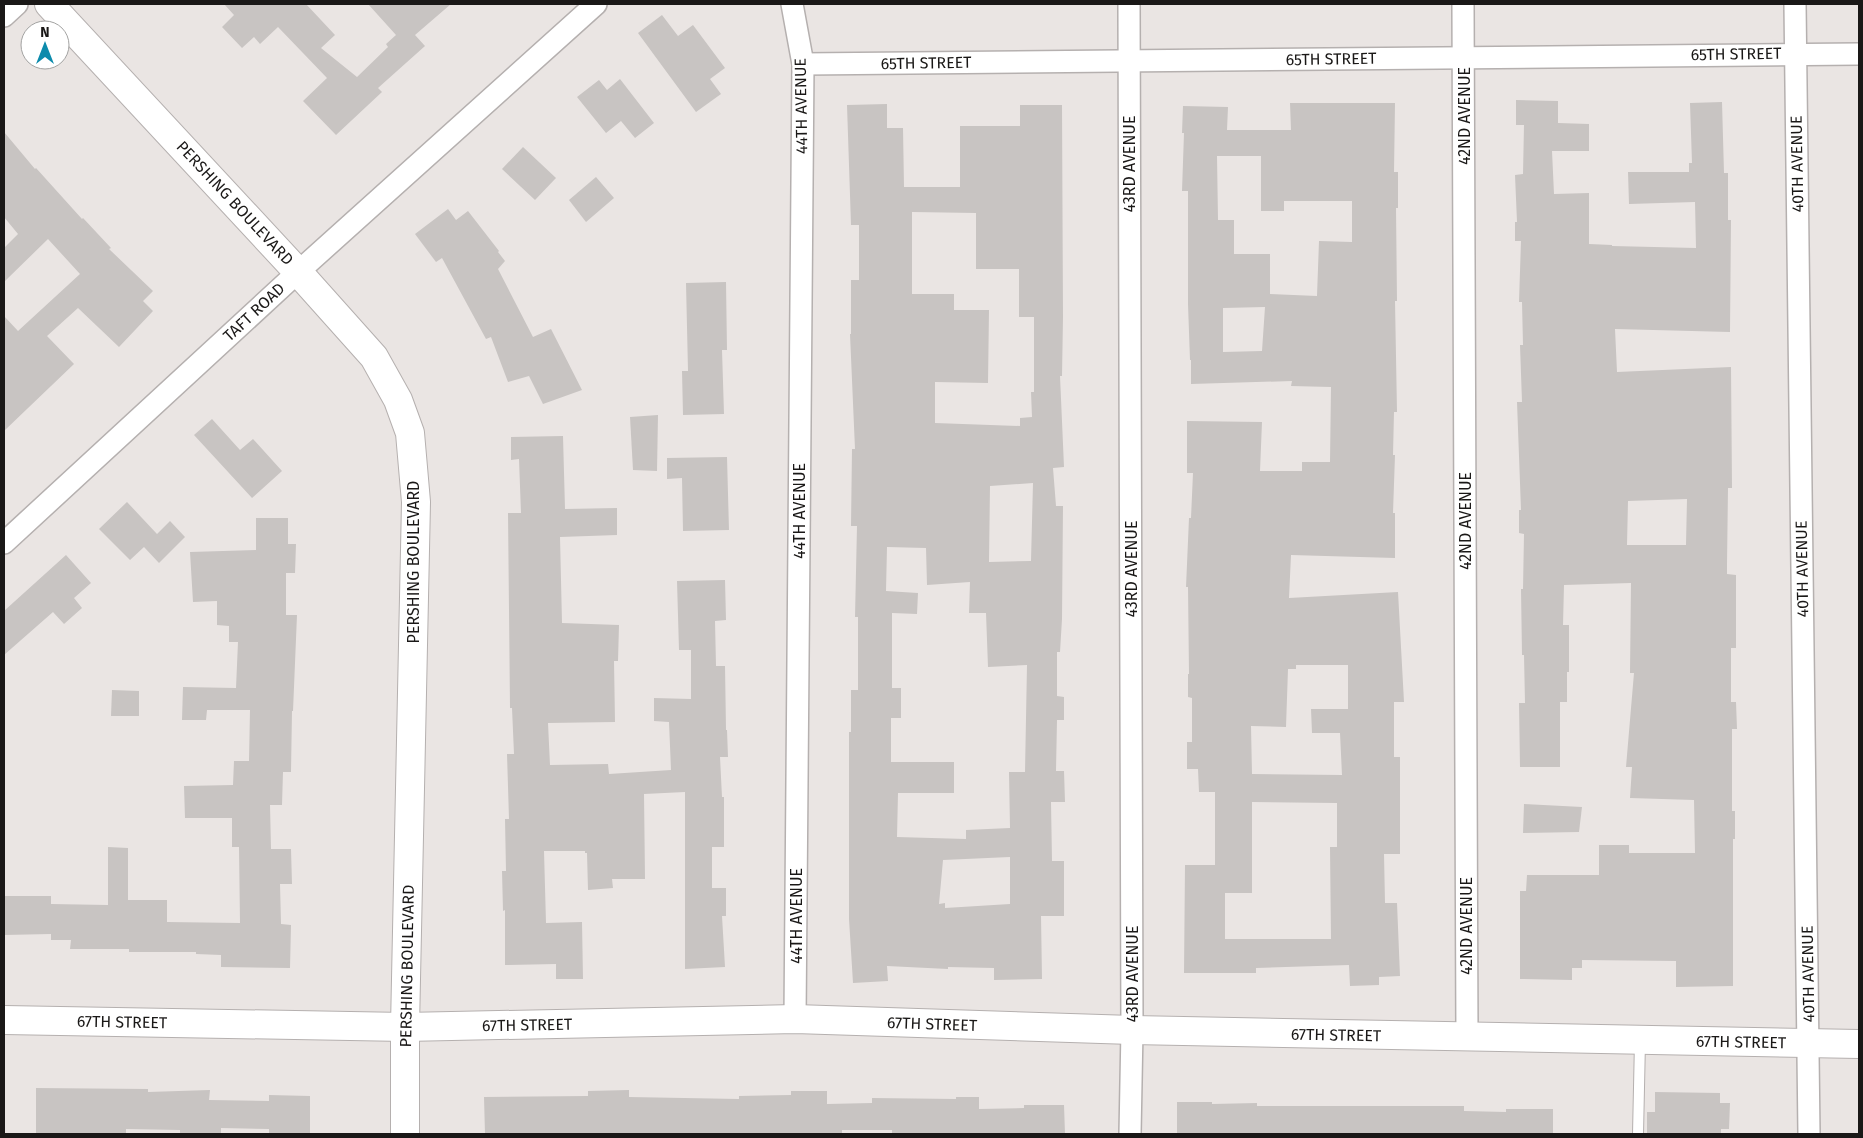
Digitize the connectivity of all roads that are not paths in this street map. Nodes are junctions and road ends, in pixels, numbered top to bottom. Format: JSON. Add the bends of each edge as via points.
{"nodes":[{"id":1,"x":17,"y":4,"type":"edge"},
{"id":2,"x":49,"y":4,"type":"edge"},
{"id":3,"x":596,"y":4,"type":"edge"},
{"id":4,"x":792,"y":4,"type":"edge"},
{"id":5,"x":1129,"y":4,"type":"edge"},
{"id":6,"x":1463,"y":4,"type":"edge"},
{"id":7,"x":1795,"y":4,"type":"edge"},
{"id":8,"x":4,"y":16,"type":"edge"},
{"id":9,"x":1795,"y":54,"type":"junction"},
{"id":10,"x":1859,"y":54,"type":"edge"},
{"id":11,"x":1463,"y":57,"type":"junction"},
{"id":12,"x":1129,"y":61,"type":"junction"},
{"id":13,"x":803,"y":64,"type":"junction"},
{"id":14,"x":298,"y":272,"type":"junction"},
{"id":15,"x":4,"y":543,"type":"edge"},
{"id":16,"x":795,"y":1019,"type":"junction"},
{"id":17,"x":4,"y":1020,"type":"edge"},
{"id":18,"x":405,"y":1027,"type":"junction"},
{"id":19,"x":1132,"y":1030,"type":"junction"},
{"id":20,"x":1467,"y":1037,"type":"junction"},
{"id":21,"x":1640,"y":1040,"type":"junction"},
{"id":22,"x":1809,"y":1043,"type":"junction"},
{"id":23,"x":1859,"y":1044,"type":"edge"},
{"id":24,"x":405,"y":1134,"type":"edge"},
{"id":25,"x":1130,"y":1134,"type":"edge"},
{"id":26,"x":1638,"y":1134,"type":"edge"},
{"id":27,"x":1809,"y":1134,"type":"edge"}],
"edges":[{"from":1,"to":8,"type":"street"},
{"from":2,"to":14,"type":"street","name":"PERSHING BOULEVARD"},
{"from":3,"to":14,"type":"street","name":"TAFT ROAD"},
{"from":4,"to":13,"type":"street","name":"44TH AVENUE"},
{"from":5,"to":12,"type":"street","name":"43RD AVENUE"},
{"from":6,"to":11,"type":"street","name":"42ND AVENUE"},
{"from":7,"to":9,"type":"street","name":"40TH AVENUE"},
{"from":9,"to":10,"type":"street","name":"65TH STREET"},
{"from":9,"to":11,"type":"street","name":"65TH STREET"},
{"from":9,"to":22,"type":"street","name":"40TH AVENUE"},
{"from":11,"to":12,"type":"street","name":"65TH STREET"},
{"from":11,"to":20,"type":"street","name":"42ND AVENUE"},
{"from":12,"to":13,"type":"street","name":"65TH STREET"},
{"from":12,"to":19,"type":"street","name":"43RD AVENUE"},
{"from":13,"to":16,"type":"street","name":"44TH AVENUE"},
{"from":14,"to":15,"type":"street","name":"TAFT ROAD"},
{"from":14,"to":18,"type":"street","name":"PERSHING BOULEVARD","via":[[374,357],[398,400],[410,434],[416,502]]},
{"from":16,"to":18,"type":"street","name":"67TH STREET"},
{"from":16,"to":19,"type":"street","name":"67TH STREET"},
{"from":17,"to":18,"type":"street","name":"67TH STREET"},
{"from":18,"to":24,"type":"street","name":"PERSHING BOULEVARD"},
{"from":19,"to":20,"type":"street","name":"67TH STREET"},
{"from":19,"to":25,"type":"street","name":"43RD AVENUE"},
{"from":20,"to":21,"type":"street","name":"67TH STREET"},
{"from":21,"to":22,"type":"street","name":"67TH STREET"},
{"from":21,"to":26,"type":"lane"},
{"from":22,"to":23,"type":"street","name":"67TH STREET"},
{"from":22,"to":27,"type":"street","name":"40TH AVENUE"}]}
